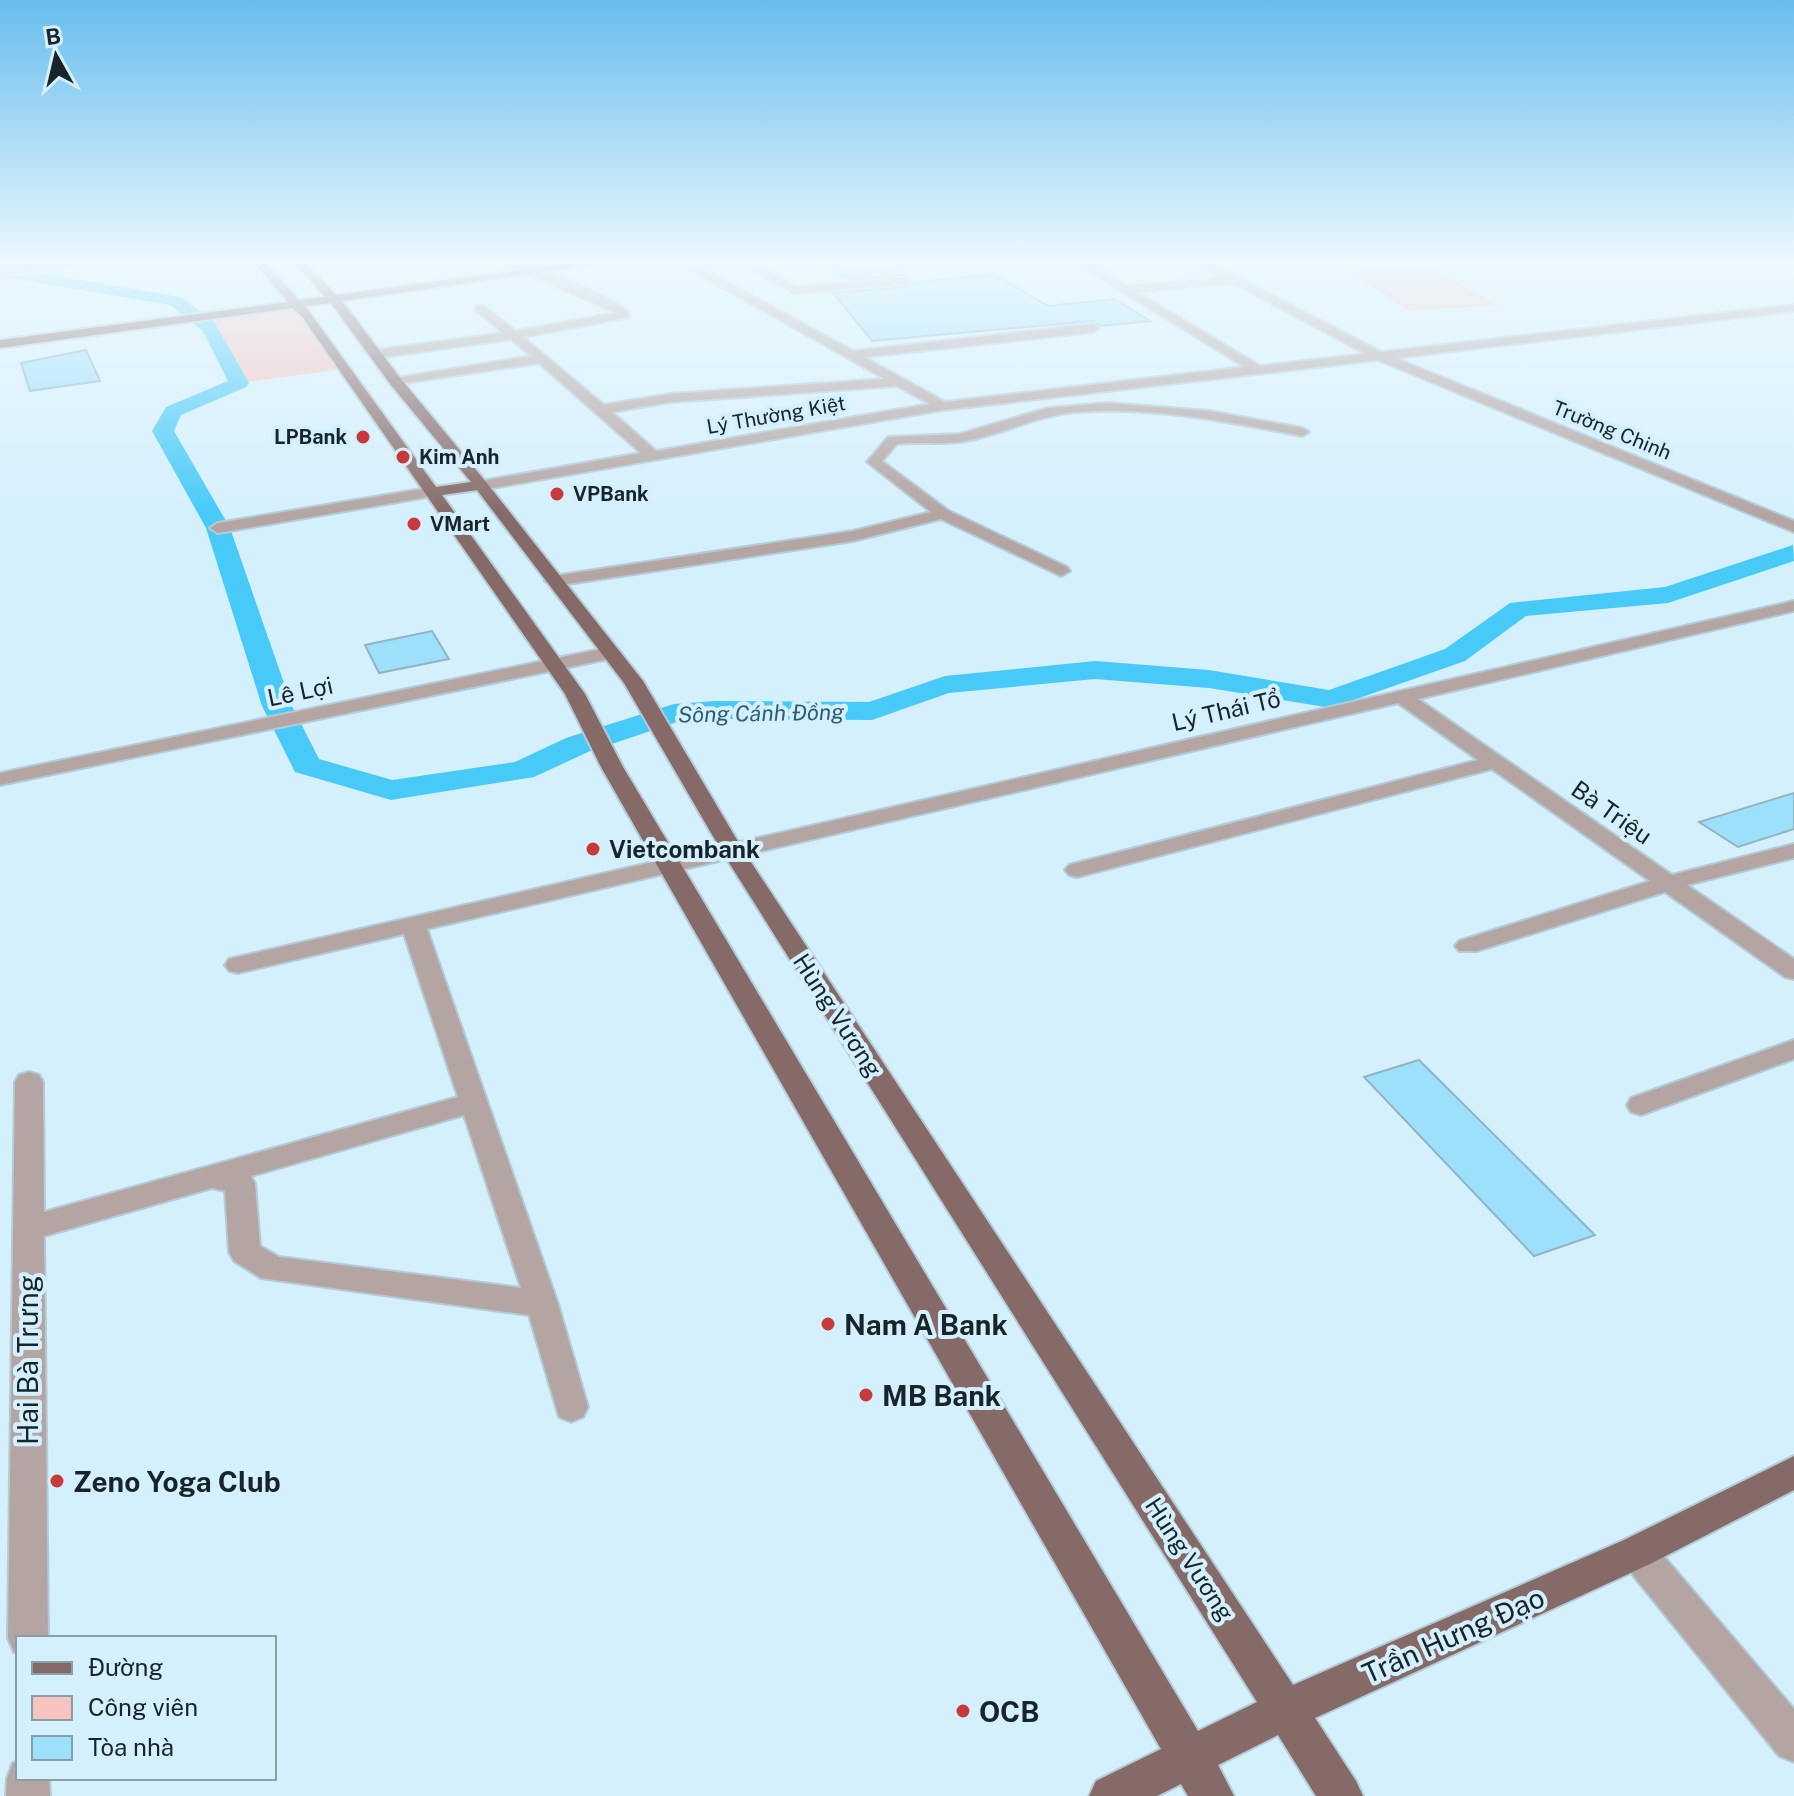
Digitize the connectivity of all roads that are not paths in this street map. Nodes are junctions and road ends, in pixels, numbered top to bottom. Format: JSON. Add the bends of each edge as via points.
{"nodes":[{"id":1,"x":337,"y":346,"type":"edge"},
{"id":2,"x":370,"y":346,"type":"edge"},
{"id":3,"x":436,"y":346,"type":"edge"},
{"id":4,"x":525,"y":346,"type":"edge"},
{"id":5,"x":835,"y":346,"type":"edge"},
{"id":6,"x":934,"y":346,"type":"edge"},
{"id":7,"x":1217,"y":346,"type":"edge"},
{"id":8,"x":1360,"y":346,"type":"edge"},
{"id":9,"x":1459,"y":346,"type":"edge"},
{"id":10,"x":377,"y":354,"type":"junction"},
{"id":11,"x":852,"y":355,"type":"junction"},
{"id":12,"x":1378,"y":355,"type":"junction"},
{"id":13,"x":539,"y":359,"type":"junction"},
{"id":14,"x":1258,"y":370,"type":"junction"},
{"id":15,"x":899,"y":382,"type":"junction"},
{"id":16,"x":377,"y":385,"type":"junction"},
{"id":17,"x":943,"y":406,"type":"junction"},
{"id":18,"x":601,"y":410,"type":"junction"},
{"id":19,"x":1302,"y":432,"type":"dead end"},
{"id":20,"x":654,"y":457,"type":"junction"},
{"id":21,"x":481,"y":485,"type":"junction"},
{"id":22,"x":434,"y":492,"type":"junction"},
{"id":23,"x":943,"y":514,"type":"junction"},
{"id":24,"x":1794,"y":527,"type":"edge"},
{"id":25,"x":218,"y":528,"type":"dead end"},
{"id":26,"x":1061,"y":571,"type":"dead end"},
{"id":27,"x":554,"y":581,"type":"junction"},
{"id":28,"x":1794,"y":606,"type":"edge"},
{"id":29,"x":611,"y":653,"type":"junction"},
{"id":30,"x":554,"y":664,"type":"junction"},
{"id":31,"x":1401,"y":696,"type":"junction"},
{"id":32,"x":1495,"y":762,"type":"junction"},
{"id":33,"x":0,"y":779,"type":"edge"},
{"id":34,"x":732,"y":850,"type":"junction"},
{"id":35,"x":1794,"y":851,"type":"edge"},
{"id":36,"x":669,"y":864,"type":"junction"},
{"id":37,"x":1077,"y":870,"type":"dead end"},
{"id":38,"x":1668,"y":883,"type":"junction"},
{"id":39,"x":413,"y":924,"type":"junction"},
{"id":40,"x":1468,"y":946,"type":"dead end"},
{"id":41,"x":238,"y":965,"type":"dead end"},
{"id":42,"x":1794,"y":971,"type":"edge"},
{"id":43,"x":1794,"y":1049,"type":"edge"},
{"id":44,"x":29,"y":1082,"type":"dead end"},
{"id":45,"x":475,"y":1102,"type":"junction"},
{"id":46,"x":1641,"y":1105,"type":"dead end"},
{"id":47,"x":212,"y":1177,"type":"junction"},
{"id":48,"x":27,"y":1229,"type":"junction"},
{"id":49,"x":542,"y":1304,"type":"junction"},
{"id":50,"x":571,"y":1407,"type":"dead end"},
{"id":51,"x":1794,"y":1472,"type":"edge"},
{"id":52,"x":1637,"y":1552,"type":"junction"},
{"id":53,"x":28,"y":1636,"type":"edge"},
{"id":54,"x":1287,"y":1709,"type":"junction"},
{"id":55,"x":1794,"y":1741,"type":"edge"},
{"id":56,"x":1190,"y":1759,"type":"junction"},
{"id":57,"x":1111,"y":1796,"type":"edge"},
{"id":58,"x":1212,"y":1796,"type":"edge"},
{"id":59,"x":1341,"y":1796,"type":"edge"}],
"edges":[{"from":1,"to":16,"type":"main road","name":"Hùng Vương"},
{"from":2,"to":10,"type":"main road","name":"Hùng Vương"},
{"from":3,"to":10,"type":"street"},
{"from":4,"to":13,"type":"street"},
{"from":5,"to":11,"type":"street"},
{"from":6,"to":11,"type":"street"},
{"from":7,"to":14,"type":"street"},
{"from":8,"to":12,"type":"street","name":"Trường Chinh"},
{"from":9,"to":12,"type":"street","name":"Lý Thường Kiệt"},
{"from":10,"to":16,"type":"main road","name":"Hùng Vương"},
{"from":11,"to":15,"type":"street"},
{"from":12,"to":14,"type":"street","name":"Lý Thường Kiệt"},
{"from":12,"to":24,"type":"street","name":"Trường Chinh"},
{"from":13,"to":16,"type":"street"},
{"from":13,"to":18,"type":"street"},
{"from":14,"to":17,"type":"street","name":"Lý Thường Kiệt"},
{"from":15,"to":17,"type":"street"},
{"from":15,"to":18,"type":"street","via":[[670,398]]},
{"from":16,"to":21,"type":"main road","name":"Hùng Vương"},
{"from":16,"to":22,"type":"main road","name":"Hùng Vương"},
{"from":17,"to":20,"type":"street","name":"Lý Thường Kiệt"},
{"from":18,"to":20,"type":"street"},
{"from":19,"to":23,"type":"street","via":[[1131,408],[1049,412],[956,439],[893,440],[874,462]]},
{"from":20,"to":21,"type":"street","name":"Lý Thường Kiệt"},
{"from":21,"to":22,"type":"main road"},
{"from":21,"to":27,"type":"main road","name":"Hùng Vương"},
{"from":22,"to":25,"type":"street"},
{"from":22,"to":30,"type":"main road","name":"Hùng Vương"},
{"from":23,"to":26,"type":"street"},
{"from":23,"to":27,"type":"street","via":[[853,536]]},
{"from":27,"to":29,"type":"main road","name":"Hùng Vương"},
{"from":28,"to":31,"type":"street","name":"Lý Thái Tổ"},
{"from":29,"to":30,"type":"street","name":"Lê Lợi"},
{"from":29,"to":34,"type":"main road","name":"Hùng Vương","via":[[633,681]]},
{"from":30,"to":33,"type":"street","name":"Lê Lợi"},
{"from":30,"to":36,"type":"main road","name":"Hùng Vương"},
{"from":31,"to":32,"type":"street","name":"Bà Triệu"},
{"from":31,"to":34,"type":"street","name":"Lý Thái Tổ"},
{"from":32,"to":37,"type":"street"},
{"from":32,"to":38,"type":"street","name":"Bà Triệu"},
{"from":34,"to":36,"type":"street","name":"Lý Thái Tổ"},
{"from":34,"to":54,"type":"main road","name":"Hùng Vương"},
{"from":35,"to":38,"type":"street"},
{"from":36,"to":39,"type":"street","name":"Lý Thái Tổ"},
{"from":36,"to":56,"type":"main road","name":"Hùng Vương"},
{"from":38,"to":40,"type":"street"},
{"from":38,"to":42,"type":"street","name":"Bà Triệu"},
{"from":39,"to":41,"type":"street","name":"Lý Thái Tổ"},
{"from":39,"to":45,"type":"street"},
{"from":43,"to":46,"type":"street"},
{"from":44,"to":48,"type":"street","name":"Hai Bà Trưng"},
{"from":45,"to":47,"type":"street"},
{"from":45,"to":49,"type":"street"},
{"from":47,"to":48,"type":"street"},
{"from":47,"to":49,"type":"street","via":[[240,1184],[245,1252],[272,1269]]},
{"from":48,"to":53,"type":"street","name":"Hai Bà Trưng"},
{"from":49,"to":50,"type":"street"},
{"from":51,"to":52,"type":"main road","name":"Trần Hưng Đạo"},
{"from":52,"to":54,"type":"main road","name":"Trần Hưng Đạo"},
{"from":52,"to":55,"type":"street"},
{"from":54,"to":56,"type":"main road","name":"Trần Hưng Đạo"},
{"from":54,"to":59,"type":"main road","name":"Hùng Vương"},
{"from":56,"to":57,"type":"main road","name":"Trần Hưng Đạo"},
{"from":56,"to":58,"type":"main road","name":"Hùng Vương"}]}
